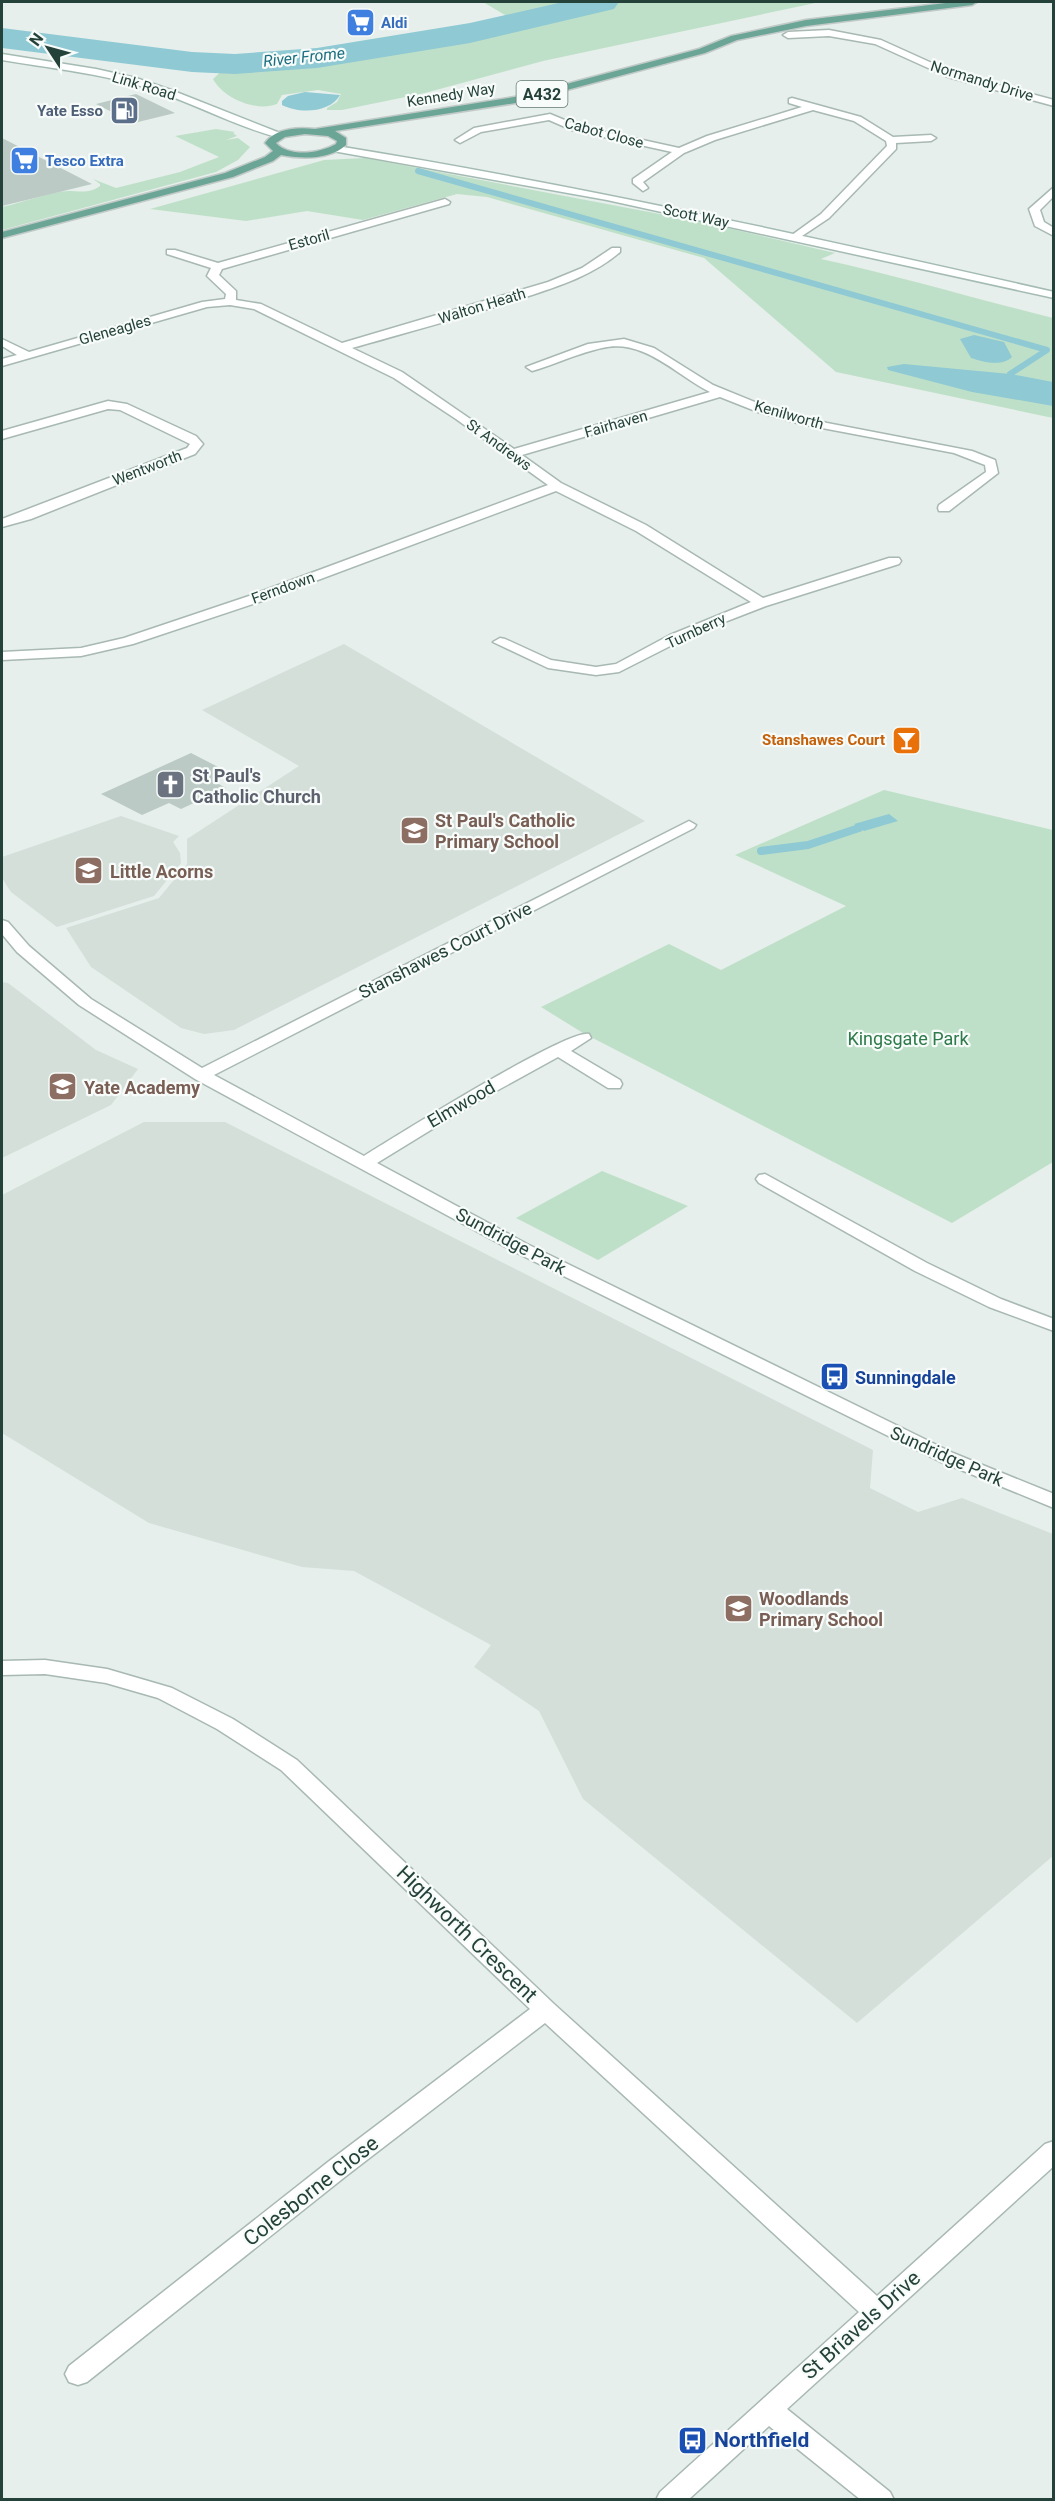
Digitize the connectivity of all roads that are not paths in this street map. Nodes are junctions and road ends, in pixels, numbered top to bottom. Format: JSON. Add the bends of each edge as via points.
{"nodes":[{"id":1,"x":972,"y":2,"type":"edge"},
{"id":2,"x":843,"y":20,"type":"junction"},
{"id":3,"x":788,"y":35,"type":"junction"},
{"id":4,"x":878,"y":42,"type":"junction"},
{"id":5,"x":702,"y":51,"type":"junction"},
{"id":6,"x":2,"y":57,"type":"edge"},
{"id":7,"x":792,"y":101,"type":"dead end"},
{"id":8,"x":1053,"y":103,"type":"edge"},
{"id":9,"x":811,"y":106,"type":"junction"},
{"id":10,"x":379,"y":122,"type":"junction"},
{"id":11,"x":318,"y":131,"type":"junction"},
{"id":12,"x":280,"y":135,"type":"junction"},
{"id":13,"x":931,"y":138,"type":"dead end"},
{"id":14,"x":460,"y":140,"type":"dead end"},
{"id":15,"x":891,"y":140,"type":"junction"},
{"id":16,"x":339,"y":145,"type":"junction"},
{"id":17,"x":280,"y":151,"type":"junction"},
{"id":18,"x":680,"y":151,"type":"junction"},
{"id":19,"x":643,"y":188,"type":"dead end"},
{"id":20,"x":1053,"y":190,"type":"edge"},
{"id":21,"x":445,"y":202,"type":"dead end"},
{"id":22,"x":1053,"y":233,"type":"edge"},
{"id":23,"x":2,"y":235,"type":"edge"},
{"id":24,"x":796,"y":237,"type":"junction"},
{"id":25,"x":615,"y":250,"type":"dead end"},
{"id":26,"x":171,"y":252,"type":"dead end"},
{"id":27,"x":218,"y":267,"type":"junction"},
{"id":28,"x":1053,"y":295,"type":"edge"},
{"id":29,"x":230,"y":302,"type":"junction"},
{"id":30,"x":2,"y":342,"type":"edge"},
{"id":31,"x":342,"y":347,"type":"junction"},
{"id":32,"x":28,"y":356,"type":"junction"},
{"id":33,"x":2,"y":363,"type":"edge"},
{"id":34,"x":532,"y":367,"type":"dead end"},
{"id":35,"x":720,"y":393,"type":"junction"},
{"id":36,"x":2,"y":435,"type":"edge"},
{"id":37,"x":511,"y":454,"type":"junction"},
{"id":38,"x":556,"y":486,"type":"junction"},
{"id":39,"x":944,"y":508,"type":"dead end"},
{"id":40,"x":2,"y":523,"type":"edge"},
{"id":41,"x":894,"y":561,"type":"dead end"},
{"id":42,"x":761,"y":603,"type":"junction"},
{"id":43,"x":500,"y":642,"type":"dead end"},
{"id":44,"x":2,"y":656,"type":"edge"},
{"id":45,"x":596,"y":671,"type":"junction"},
{"id":46,"x":595,"y":688,"type":"dead end"},
{"id":47,"x":689,"y":825,"type":"dead end"},
{"id":48,"x":2,"y":925,"type":"edge"},
{"id":49,"x":584,"y":1038,"type":"dead end"},
{"id":50,"x":560,"y":1051,"type":"junction"},
{"id":51,"x":201,"y":1075,"type":"junction"},
{"id":52,"x":614,"y":1084,"type":"dead end"},
{"id":53,"x":365,"y":1163,"type":"junction"},
{"id":54,"x":765,"y":1179,"type":"dead end"},
{"id":55,"x":1053,"y":1326,"type":"edge"},
{"id":56,"x":1053,"y":1502,"type":"edge"},
{"id":57,"x":2,"y":1668,"type":"edge"},
{"id":58,"x":546,"y":2010,"type":"junction"},
{"id":59,"x":1053,"y":2151,"type":"edge"},
{"id":60,"x":876,"y":2311,"type":"junction"},
{"id":61,"x":78,"y":2374,"type":"dead end"},
{"id":62,"x":769,"y":2410,"type":"junction"},
{"id":63,"x":669,"y":2499,"type":"edge"},
{"id":64,"x":881,"y":2499,"type":"edge"}],
"edges":[{"from":1,"to":2,"type":"main road","name":"Kennedy Way","number":"A432"},
{"from":2,"to":3,"type":"main road","name":"Kennedy Way","number":"A432"},
{"from":2,"to":4,"type":"street","name":"Normandy Drive"},
{"from":2,"to":5,"type":"main road","name":"Kennedy Way","number":"A432","via":[[806,23],[734,38]]},
{"from":3,"to":4,"type":"street","name":"Normandy Drive","via":[[829,33]]},
{"from":3,"to":5,"type":"main road","name":"Kennedy Way","number":"A432"},
{"from":4,"to":8,"type":"street","name":"Normandy Drive","via":[[934,69]]},
{"from":5,"to":10,"type":"main road","name":"Kennedy Way","number":"A432","via":[[522,99]]},
{"from":6,"to":12,"type":"street","name":"Link Road","via":[[151,86]]},
{"from":7,"to":9,"type":"street"},
{"from":9,"to":15,"type":"street","via":[[864,121]]},
{"from":9,"to":18,"type":"street","name":"Cabot Close"},
{"from":10,"to":11,"type":"main road","name":"Kennedy Way","number":"A432"},
{"from":10,"to":16,"type":"main road","name":"Kennedy Way","number":"A432"},
{"from":11,"to":12,"type":"main road","number":"A432"},
{"from":11,"to":16,"type":"main road","number":"A432","via":[[330,133]]},
{"from":12,"to":17,"type":"main road","via":[[270,143]]},
{"from":13,"to":15,"type":"street"},
{"from":14,"to":18,"type":"street","name":"Cabot Close","via":[[478,130],[550,117],[576,128]]},
{"from":15,"to":24,"type":"street","via":[[892,147],[880,161],[825,216]]},
{"from":16,"to":17,"type":"main road","number":"A432","via":[[313,154]]},
{"from":16,"to":24,"type":"street","name":"Scott Way"},
{"from":17,"to":23,"type":"main road","via":[[229,175]]},
{"from":18,"to":19,"type":"street","name":"Cabot Close","via":[[637,181]]},
{"from":20,"to":22,"type":"street","via":[[1034,209],[1039,224]]},
{"from":21,"to":27,"type":"street","name":"Estoril"},
{"from":24,"to":28,"type":"street","name":"Scott Way"},
{"from":25,"to":31,"type":"street","name":"Walton Heath","via":[[568,279]]},
{"from":26,"to":27,"type":"street"},
{"from":27,"to":29,"type":"street","via":[[213,276],[232,293]]},
{"from":29,"to":31,"type":"street","name":"St Andrews","via":[[257,306]]},
{"from":29,"to":32,"type":"street","name":"Gleneagles","via":[[206,304]]},
{"from":30,"to":32,"type":"street"},
{"from":31,"to":37,"type":"street","name":"St Andrews","via":[[398,375]]},
{"from":32,"to":33,"type":"street","name":"Gleneagles"},
{"from":34,"to":35,"type":"street","name":"Kenilworth","via":[[607,343],[623,342],[641,347]]},
{"from":35,"to":37,"type":"street","name":"Fairhaven"},
{"from":35,"to":39,"type":"street","name":"Kenilworth","via":[[792,418],[934,446],[991,463],[992,473]]},
{"from":36,"to":40,"type":"street","name":"Wentworth","via":[[108,405],[123,407],[197,444],[190,451],[74,498]]},
{"from":37,"to":38,"type":"street","name":"St Andrews"},
{"from":38,"to":42,"type":"street","name":"St Andrews","via":[[641,528]]},
{"from":38,"to":44,"type":"street","name":"Ferndown","via":[[254,599],[128,641],[81,652]]},
{"from":41,"to":42,"type":"street","name":"Turnberry"},
{"from":42,"to":45,"type":"street","name":"Turnberry","via":[[675,638],[619,668]]},
{"from":43,"to":45,"type":"street","name":"Turnberry","via":[[548,664]]},
{"from":45,"to":46,"type":"street"},
{"from":47,"to":51,"type":"street","name":"Stanshawes Court Drive"},
{"from":48,"to":51,"type":"street","name":"Sundridge Park","via":[[23,949],[85,1002]]},
{"from":49,"to":50,"type":"street","name":"Elmwood"},
{"from":50,"to":52,"type":"street"},
{"from":50,"to":53,"type":"street","name":"Elmwood","via":[[436,1117]]},
{"from":51,"to":53,"type":"street","name":"Sundridge Park"},
{"from":53,"to":56,"type":"street","name":"Sundridge Park","via":[[521,1248],[795,1385],[946,1457]]},
{"from":54,"to":55,"type":"street","via":[[921,1267]]},
{"from":57,"to":58,"type":"street","name":"Highworth Crescent","via":[[45,1667],[106,1676],[165,1693],[225,1724],[289,1766],[324,1796]]},
{"from":58,"to":60,"type":"street","name":"Highworth Crescent"},
{"from":58,"to":61,"type":"street","name":"Colesborne Close"},
{"from":59,"to":60,"type":"street","name":"St Briavels Drive"},
{"from":60,"to":62,"type":"street","name":"St Briavels Drive"},
{"from":62,"to":63,"type":"street","name":"St Briavels Drive"},
{"from":62,"to":64,"type":"street"}]}
